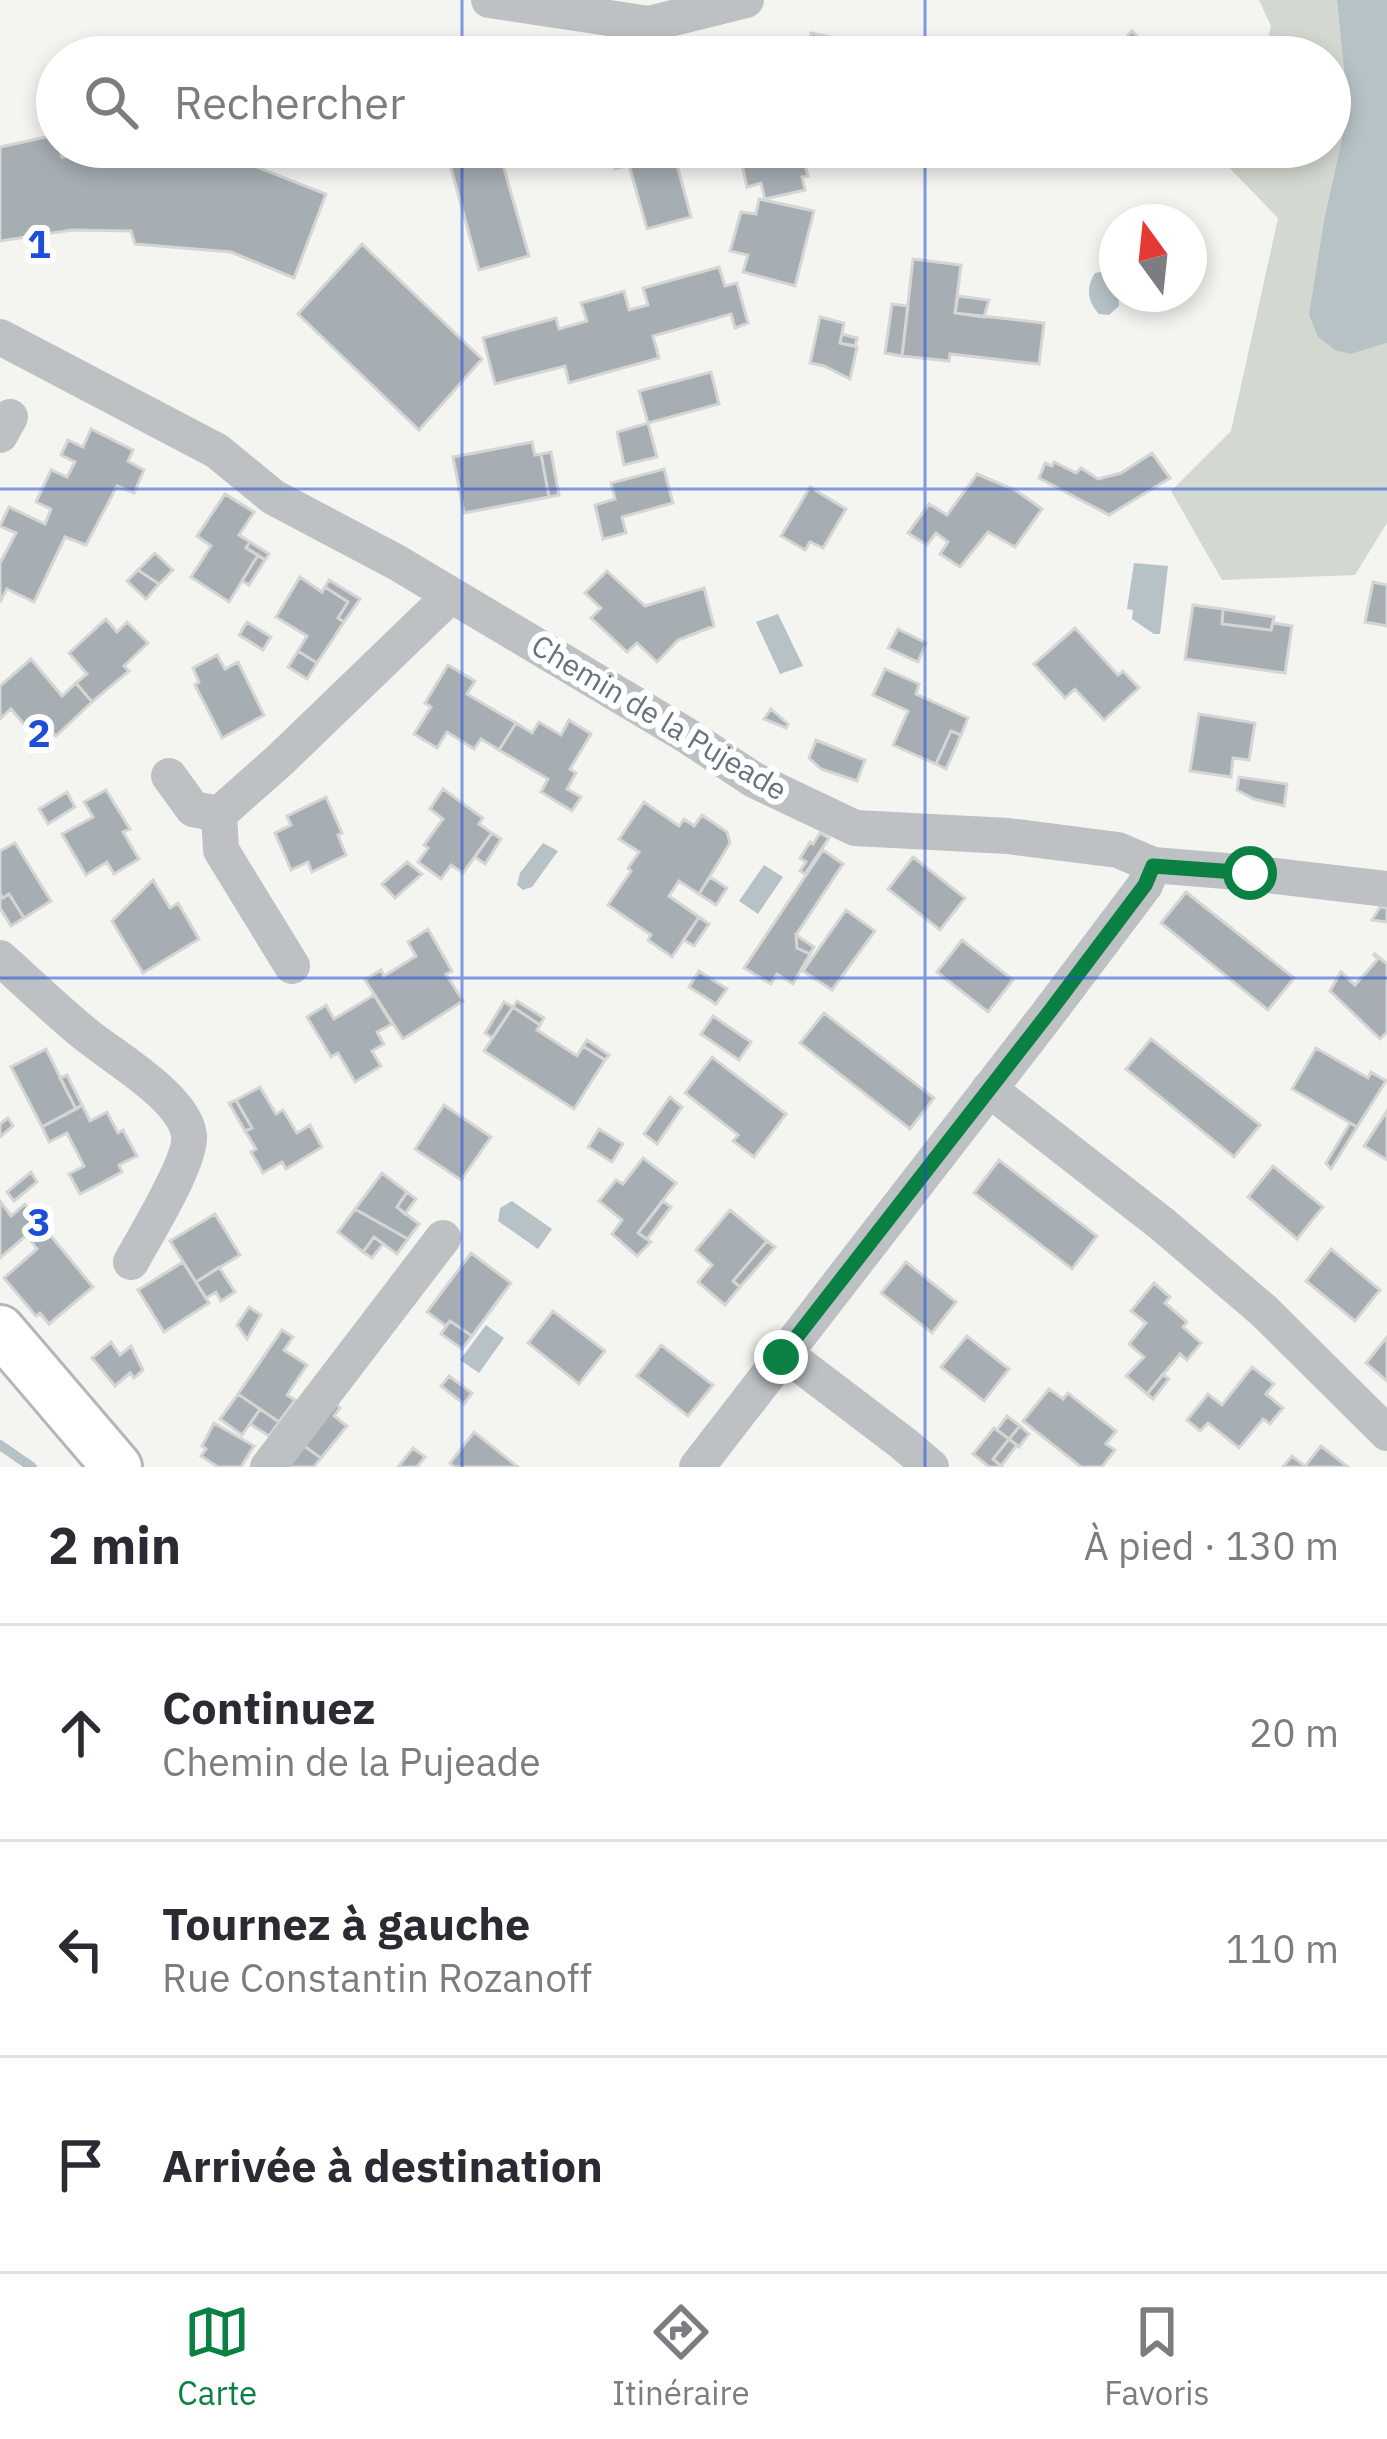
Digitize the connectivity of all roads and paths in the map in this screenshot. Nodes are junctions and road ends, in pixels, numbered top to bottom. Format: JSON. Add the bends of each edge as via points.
{"nodes":[{"id":1,"x":489,"y":0,"type":"edge"},
{"id":2,"x":746,"y":0,"type":"edge"},
{"id":3,"x":0,"y":337,"type":"edge"},
{"id":4,"x":452,"y":595,"type":"junction"},
{"id":5,"x":169,"y":776,"type":"dead end"},
{"id":6,"x":219,"y":814,"type":"junction"},
{"id":7,"x":1153,"y":866,"type":"junction"},
{"id":8,"x":1387,"y":889,"type":"edge"},
{"id":9,"x":0,"y":958,"type":"edge"},
{"id":10,"x":292,"y":966,"type":"dead end"},
{"id":11,"x":989,"y":1089,"type":"junction"},
{"id":12,"x":443,"y":1238,"type":"dead end"},
{"id":13,"x":131,"y":1262,"type":"dead end"},
{"id":14,"x":0,"y":1330,"type":"edge"},
{"id":15,"x":781,"y":1357,"type":"junction"},
{"id":16,"x":1387,"y":1433,"type":"edge"},
{"id":17,"x":117,"y":1467,"type":"edge"},
{"id":18,"x":268,"y":1467,"type":"edge"},
{"id":19,"x":697,"y":1467,"type":"edge"},
{"id":20,"x":931,"y":1467,"type":"edge"}],
"edges":[{"from":1,"to":2,"type":"street","via":[[649,24]]},
{"from":3,"to":4,"type":"street","name":"Chemin de la Pujeade","via":[[217,451],[273,496]]},
{"from":4,"to":6,"type":"street"},
{"from":4,"to":7,"type":"street","name":"Chemin de la Pujeade","via":[[754,780],[854,828],[1030,838],[1118,850]]},
{"from":5,"to":6,"type":"street","via":[[193,809]]},
{"from":6,"to":10,"type":"street","via":[[221,850]]},
{"from":7,"to":8,"type":"street","name":"Chemin de la Pujeade"},
{"from":7,"to":11,"type":"street"},
{"from":9,"to":13,"type":"street","via":[[183,1116],[190,1139],[180,1170]]},
{"from":11,"to":15,"type":"street"},
{"from":11,"to":16,"type":"street","via":[[1264,1311]]},
{"from":12,"to":18,"type":"street"},
{"from":14,"to":17,"type":"main road"},
{"from":15,"to":19,"type":"street"},
{"from":15,"to":20,"type":"street"}]}
